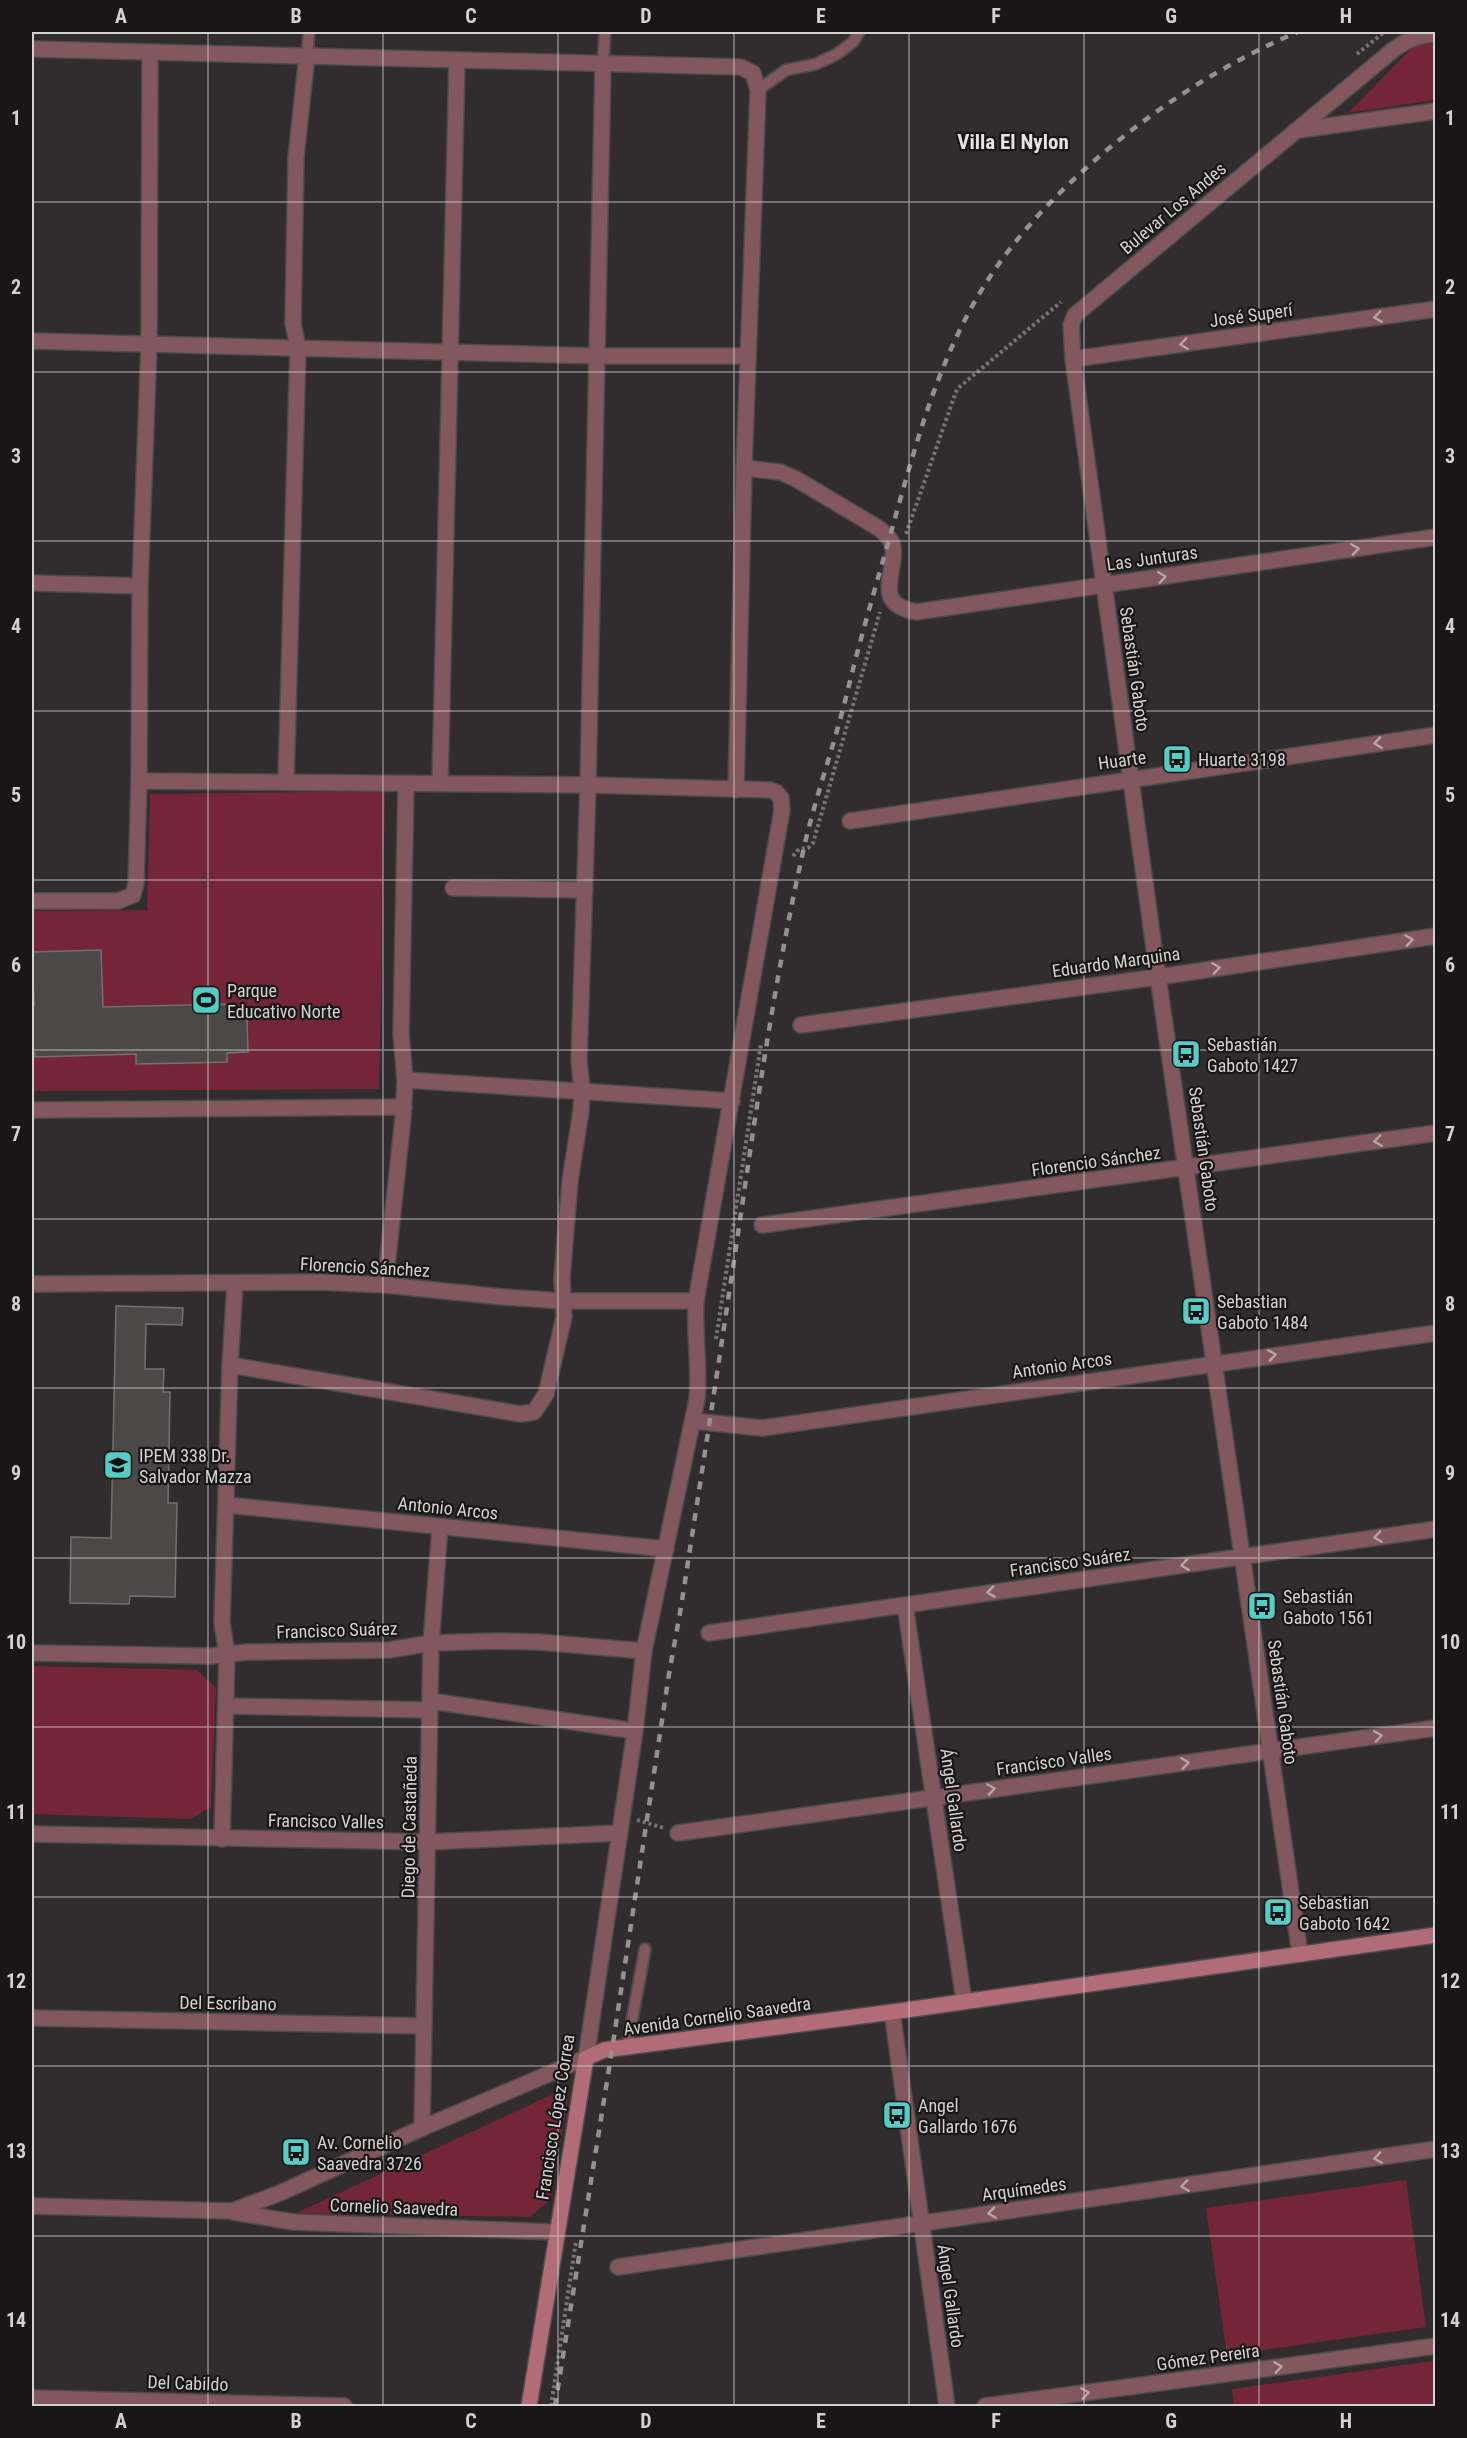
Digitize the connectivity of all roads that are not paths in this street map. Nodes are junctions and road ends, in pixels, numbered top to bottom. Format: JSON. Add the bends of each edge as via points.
{"nodes":[{"id":1,"x":309,"y":32,"type":"edge"},
{"id":2,"x":605,"y":32,"type":"edge"},
{"id":3,"x":859,"y":32,"type":"edge"},
{"id":4,"x":1436,"y":34,"type":"edge"},
{"id":5,"x":32,"y":49,"type":"edge"},
{"id":6,"x":150,"y":52,"type":"junction"},
{"id":7,"x":307,"y":55,"type":"junction"},
{"id":8,"x":457,"y":60,"type":"junction"},
{"id":9,"x":603,"y":64,"type":"junction"},
{"id":10,"x":758,"y":90,"type":"junction"},
{"id":11,"x":1436,"y":111,"type":"edge"},
{"id":12,"x":1297,"y":131,"type":"junction"},
{"id":13,"x":1436,"y":309,"type":"edge"},
{"id":14,"x":1075,"y":315,"type":"joint"},
{"id":15,"x":32,"y":341,"type":"edge"},
{"id":16,"x":148,"y":344,"type":"junction"},
{"id":17,"x":298,"y":347,"type":"junction"},
{"id":18,"x":451,"y":352,"type":"junction"},
{"id":19,"x":597,"y":356,"type":"junction"},
{"id":20,"x":748,"y":356,"type":"junction"},
{"id":21,"x":1073,"y":359,"type":"junction"},
{"id":22,"x":744,"y":468,"type":"junction"},
{"id":23,"x":1436,"y":537,"type":"edge"},
{"id":24,"x":32,"y":584,"type":"edge"},
{"id":25,"x":1104,"y":585,"type":"junction"},
{"id":26,"x":140,"y":586,"type":"junction"},
{"id":27,"x":1436,"y":735,"type":"edge"},
{"id":28,"x":1131,"y":778,"type":"junction"},
{"id":29,"x":139,"y":781,"type":"junction"},
{"id":30,"x":286,"y":782,"type":"junction"},
{"id":31,"x":406,"y":783,"type":"junction"},
{"id":32,"x":440,"y":783,"type":"junction"},
{"id":33,"x":588,"y":784,"type":"junction"},
{"id":34,"x":736,"y":790,"type":"junction"},
{"id":35,"x":850,"y":821,"type":"dead end"},
{"id":36,"x":453,"y":888,"type":"dead end"},
{"id":37,"x":585,"y":890,"type":"junction"},
{"id":38,"x":32,"y":901,"type":"edge"},
{"id":39,"x":1436,"y":936,"type":"edge"},
{"id":40,"x":1158,"y":977,"type":"junction"},
{"id":41,"x":801,"y":1024,"type":"dead end"},
{"id":42,"x":405,"y":1080,"type":"junction"},
{"id":43,"x":582,"y":1090,"type":"junction"},
{"id":44,"x":732,"y":1101,"type":"junction"},
{"id":45,"x":404,"y":1107,"type":"junction"},
{"id":46,"x":32,"y":1110,"type":"edge"},
{"id":47,"x":1436,"y":1133,"type":"edge"},
{"id":48,"x":1187,"y":1168,"type":"junction"},
{"id":49,"x":762,"y":1225,"type":"dead end"},
{"id":50,"x":236,"y":1283,"type":"junction"},
{"id":51,"x":32,"y":1284,"type":"edge"},
{"id":52,"x":385,"y":1285,"type":"junction"},
{"id":53,"x":563,"y":1301,"type":"junction"},
{"id":54,"x":696,"y":1301,"type":"junction"},
{"id":55,"x":1436,"y":1333,"type":"edge"},
{"id":56,"x":1215,"y":1363,"type":"junction"},
{"id":57,"x":230,"y":1365,"type":"junction"},
{"id":58,"x":693,"y":1421,"type":"junction"},
{"id":59,"x":226,"y":1505,"type":"junction"},
{"id":60,"x":440,"y":1527,"type":"junction"},
{"id":61,"x":1436,"y":1529,"type":"edge"},
{"id":62,"x":666,"y":1549,"type":"junction"},
{"id":63,"x":1242,"y":1557,"type":"junction"},
{"id":64,"x":905,"y":1605,"type":"junction"},
{"id":65,"x":709,"y":1633,"type":"dead end"},
{"id":66,"x":431,"y":1643,"type":"junction"},
{"id":67,"x":644,"y":1651,"type":"junction"},
{"id":68,"x":32,"y":1653,"type":"edge"},
{"id":69,"x":227,"y":1654,"type":"junction"},
{"id":70,"x":226,"y":1706,"type":"junction"},
{"id":71,"x":431,"y":1706,"type":"junction"},
{"id":72,"x":1436,"y":1728,"type":"edge"},
{"id":73,"x":634,"y":1731,"type":"junction"},
{"id":74,"x":1270,"y":1751,"type":"junction"},
{"id":75,"x":933,"y":1797,"type":"junction"},
{"id":76,"x":619,"y":1833,"type":"junction"},
{"id":77,"x":678,"y":1833,"type":"road end"},
{"id":78,"x":32,"y":1834,"type":"edge"},
{"id":79,"x":222,"y":1839,"type":"junction"},
{"id":80,"x":428,"y":1842,"type":"junction"},
{"id":81,"x":1436,"y":1935,"type":"edge"},
{"id":82,"x":645,"y":1949,"type":"dead end"},
{"id":83,"x":1300,"y":1954,"type":"junction"},
{"id":84,"x":964,"y":2001,"type":"junction"},
{"id":85,"x":892,"y":2012,"type":"junction"},
{"id":86,"x":32,"y":2018,"type":"edge"},
{"id":87,"x":423,"y":2026,"type":"junction"},
{"id":88,"x":627,"y":2048,"type":"junction"},
{"id":89,"x":586,"y":2058,"type":"junction"},
{"id":90,"x":422,"y":2128,"type":"junction"},
{"id":91,"x":1436,"y":2149,"type":"edge"},
{"id":92,"x":32,"y":2206,"type":"edge"},
{"id":93,"x":232,"y":2211,"type":"junction"},
{"id":94,"x":921,"y":2224,"type":"junction"},
{"id":95,"x":556,"y":2232,"type":"junction"},
{"id":96,"x":618,"y":2267,"type":"dead end"},
{"id":97,"x":1436,"y":2346,"type":"edge"},
{"id":98,"x":32,"y":2398,"type":"edge"},
{"id":99,"x":344,"y":2406,"type":"edge"},
{"id":100,"x":530,"y":2406,"type":"edge"},
{"id":101,"x":947,"y":2406,"type":"edge"},
{"id":102,"x":985,"y":2406,"type":"edge"}],
"edges":[{"from":1,"to":7,"type":"lane"},
{"from":2,"to":9,"type":"lane"},
{"from":3,"to":10,"type":"lane","via":[[837,54],[816,64],[786,70]]},
{"from":4,"to":12,"type":"street","name":"Bulevar Los Andes","via":[[1419,35],[1399,45]]},
{"from":5,"to":6,"type":"street"},
{"from":6,"to":7,"type":"street"},
{"from":6,"to":16,"type":"street"},
{"from":7,"to":8,"type":"street"},
{"from":7,"to":17,"type":"street","via":[[296,157],[293,323]]},
{"from":8,"to":9,"type":"street"},
{"from":8,"to":18,"type":"street"},
{"from":9,"to":10,"type":"street","via":[[741,67],[753,73]]},
{"from":9,"to":19,"type":"street"},
{"from":10,"to":20,"type":"street"},
{"from":11,"to":12,"type":"street"},
{"from":12,"to":14,"type":"street","name":"Bulevar Los Andes"},
{"from":13,"to":21,"type":"street","name":"José Superí","one_way":true},
{"from":14,"to":21,"type":"street","name":"Sebastián Gaboto","via":[[1071,325]]},
{"from":15,"to":16,"type":"street"},
{"from":16,"to":17,"type":"street"},
{"from":16,"to":26,"type":"street"},
{"from":17,"to":18,"type":"street"},
{"from":17,"to":30,"type":"street"},
{"from":18,"to":19,"type":"street"},
{"from":18,"to":32,"type":"street"},
{"from":19,"to":20,"type":"street"},
{"from":19,"to":33,"type":"street"},
{"from":20,"to":22,"type":"street"},
{"from":21,"to":25,"type":"street","name":"Sebastián Gaboto"},
{"from":22,"to":25,"type":"street","name":"Las Junturas","via":[[780,472],[796,479],[880,528],[893,547],[888,585],[891,599],[901,609],[916,612]]},
{"from":22,"to":34,"type":"street"},
{"from":25,"to":23,"type":"street","name":"Las Junturas","one_way":true},
{"from":24,"to":26,"type":"street"},
{"from":25,"to":28,"type":"street","name":"Sebastián Gaboto"},
{"from":26,"to":29,"type":"street"},
{"from":27,"to":28,"type":"street","name":"Huarte","one_way":true},
{"from":28,"to":35,"type":"street","name":"Huarte"},
{"from":28,"to":40,"type":"street","name":"Sebastián Gaboto"},
{"from":29,"to":30,"type":"street"},
{"from":29,"to":38,"type":"street","via":[[133,895],[118,901]]},
{"from":30,"to":31,"type":"street"},
{"from":31,"to":32,"type":"street"},
{"from":31,"to":42,"type":"street","via":[[401,1034]]},
{"from":32,"to":33,"type":"street"},
{"from":33,"to":34,"type":"street"},
{"from":33,"to":37,"type":"street"},
{"from":34,"to":44,"type":"street","name":"Francisco López Correa","via":[[776,792],[782,810]]},
{"from":36,"to":37,"type":"street"},
{"from":37,"to":43,"type":"street","via":[[579,1060]]},
{"from":40,"to":39,"type":"street","name":"Eduardo Marquina","one_way":true},
{"from":40,"to":41,"type":"street","name":"Eduardo Marquina"},
{"from":40,"to":48,"type":"street","name":"Sebastián Gaboto"},
{"from":42,"to":43,"type":"street"},
{"from":42,"to":45,"type":"street"},
{"from":43,"to":44,"type":"street"},
{"from":43,"to":53,"type":"street","via":[[570,1181]]},
{"from":44,"to":54,"type":"street","name":"Francisco López Correa"},
{"from":45,"to":46,"type":"street"},
{"from":45,"to":52,"type":"street"},
{"from":47,"to":48,"type":"street","name":"Florencio Sánchez","one_way":true},
{"from":48,"to":49,"type":"street","name":"Florencio Sánchez"},
{"from":48,"to":56,"type":"street","name":"Sebastián Gaboto"},
{"from":50,"to":51,"type":"street","name":"Florencio Sánchez"},
{"from":50,"to":52,"type":"street","name":"Florencio Sánchez"},
{"from":50,"to":57,"type":"street"},
{"from":52,"to":53,"type":"street","name":"Florencio Sánchez"},
{"from":53,"to":54,"type":"street","name":"Florencio Sánchez"},
{"from":53,"to":57,"type":"street","via":[[564,1317],[546,1394],[534,1412],[527,1415]]},
{"from":54,"to":58,"type":"street","name":"Francisco López Correa","via":[[699,1381]]},
{"from":56,"to":55,"type":"street","name":"Antonio Arcos","one_way":true},
{"from":56,"to":58,"type":"street","name":"Antonio Arcos","via":[[762,1428]]},
{"from":56,"to":63,"type":"street","name":"Sebastián Gaboto"},
{"from":57,"to":59,"type":"street"},
{"from":58,"to":62,"type":"street","name":"Francisco López Correa"},
{"from":59,"to":60,"type":"street","name":"Antonio Arcos"},
{"from":59,"to":69,"type":"street","via":[[222,1623]]},
{"from":60,"to":62,"type":"street","name":"Antonio Arcos"},
{"from":60,"to":66,"type":"street","name":"Diego de Castañeda"},
{"from":61,"to":63,"type":"street","name":"Francisco Suárez","one_way":true},
{"from":62,"to":67,"type":"street","name":"Francisco López Correa"},
{"from":63,"to":64,"type":"street","name":"Francisco Suárez","one_way":true},
{"from":63,"to":74,"type":"street","name":"Sebastián Gaboto"},
{"from":64,"to":65,"type":"street","name":"Francisco Suárez"},
{"from":64,"to":75,"type":"street","name":"Ángel Gallardo"},
{"from":66,"to":67,"type":"street","name":"Francisco Suárez","via":[[538,1642]]},
{"from":66,"to":69,"type":"street","name":"Francisco Suárez","via":[[389,1650]]},
{"from":66,"to":71,"type":"street","name":"Diego de Castañeda"},
{"from":67,"to":73,"type":"street","name":"Francisco López Correa"},
{"from":68,"to":69,"type":"street","name":"Francisco Suárez"},
{"from":69,"to":70,"type":"street"},
{"from":70,"to":71,"type":"street"},
{"from":70,"to":79,"type":"street"},
{"from":71,"to":73,"type":"street"},
{"from":71,"to":80,"type":"street","name":"Diego de Castañeda"},
{"from":74,"to":72,"type":"street","name":"Francisco Valles","one_way":true},
{"from":73,"to":76,"type":"street","name":"Francisco López Correa"},
{"from":75,"to":74,"type":"street","name":"Francisco Valles","one_way":true},
{"from":74,"to":83,"type":"street","name":"Sebastián Gaboto"},
{"from":75,"to":77,"type":"street","name":"Francisco Valles"},
{"from":75,"to":84,"type":"street","name":"Ángel Gallardo"},
{"from":76,"to":80,"type":"street","name":"Francisco Valles"},
{"from":76,"to":89,"type":"street","name":"Francisco López Correa"},
{"from":78,"to":79,"type":"street","name":"Francisco Valles"},
{"from":79,"to":80,"type":"street","name":"Francisco Valles"},
{"from":80,"to":87,"type":"street","name":"Diego de Castañeda"},
{"from":81,"to":83,"type":"main road","name":"Avenida Cornelio Saavedra"},
{"from":82,"to":88,"type":"lane"},
{"from":83,"to":84,"type":"main road","name":"Avenida Cornelio Saavedra"},
{"from":84,"to":85,"type":"main road","name":"Avenida Cornelio Saavedra"},
{"from":85,"to":88,"type":"main road","name":"Avenida Cornelio Saavedra"},
{"from":85,"to":94,"type":"street","name":"Ángel Gallardo"},
{"from":86,"to":87,"type":"street","name":"Del Escribano"},
{"from":87,"to":90,"type":"street","name":"Diego de Castañeda"},
{"from":88,"to":89,"type":"main road","name":"Avenida Cornelio Saavedra","via":[[604,2050]]},
{"from":89,"to":90,"type":"street","name":"Avenida Cornelio Saavedra"},
{"from":89,"to":95,"type":"main road","name":"Francisco López Correa"},
{"from":90,"to":93,"type":"street","name":"Avenida Cornelio Saavedra"},
{"from":91,"to":94,"type":"street","name":"Arquímedes","one_way":true},
{"from":92,"to":93,"type":"street","name":"Avenida Cornelio Saavedra"},
{"from":93,"to":95,"type":"street","name":"Cornelio Saavedra","via":[[293,2222]]},
{"from":94,"to":96,"type":"street","name":"Arquímedes"},
{"from":94,"to":101,"type":"street","name":"Ángel Gallardo"},
{"from":95,"to":100,"type":"main road","name":"Francisco López Correa"},
{"from":102,"to":97,"type":"street","name":"Gómez Pereira","one_way":true},
{"from":98,"to":99,"type":"street","name":"Del Cabildo"}]}
